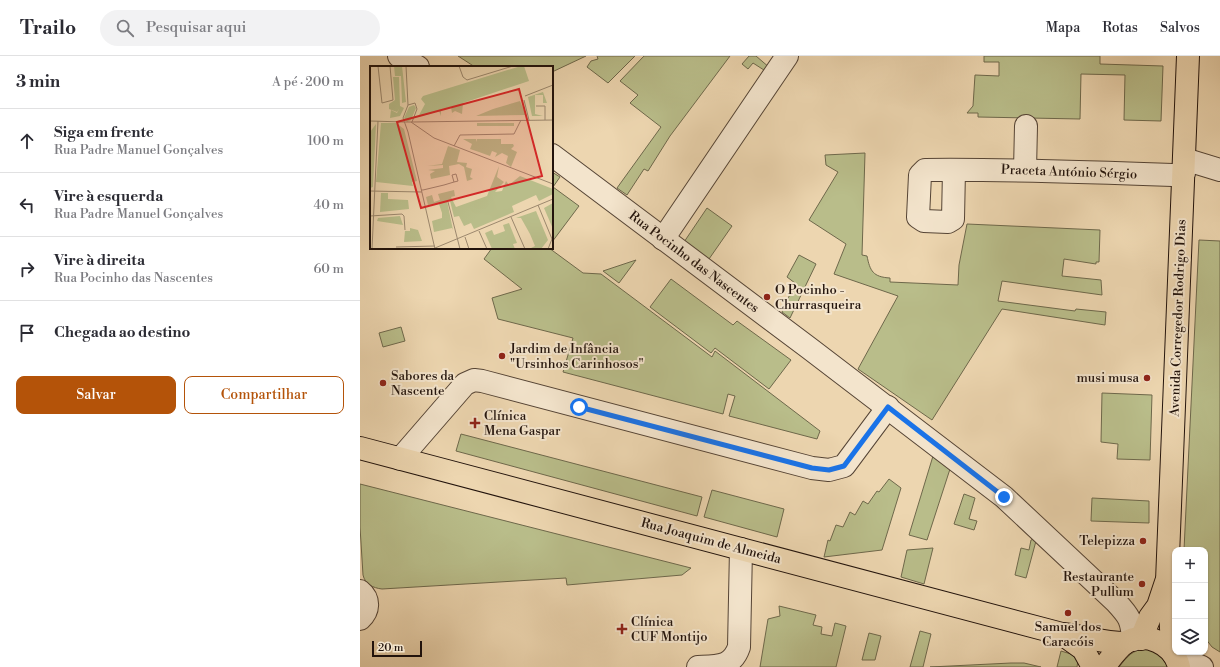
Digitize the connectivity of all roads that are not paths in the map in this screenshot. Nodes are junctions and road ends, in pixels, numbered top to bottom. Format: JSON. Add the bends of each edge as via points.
{"nodes":[{"id":1,"x":399,"y":56,"type":"edge"},
{"id":2,"x":787,"y":56,"type":"edge"},
{"id":3,"x":1188,"y":56,"type":"edge"},
{"id":4,"x":416,"y":66,"type":"edge"},
{"id":5,"x":1026,"y":126,"type":"dead end"},
{"id":6,"x":553,"y":156,"type":"edge"},
{"id":7,"x":1184,"y":166,"type":"junction"},
{"id":8,"x":954,"y":170,"type":"dead end"},
{"id":9,"x":1025,"y":170,"type":"junction"},
{"id":10,"x":1220,"y":170,"type":"edge"},
{"id":11,"x":663,"y":239,"type":"junction"},
{"id":12,"x":888,"y":407,"type":"junction"},
{"id":13,"x":360,"y":448,"type":"edge"},
{"id":14,"x":400,"y":458,"type":"junction"},
{"id":15,"x":740,"y":549,"type":"junction"},
{"id":16,"x":1167,"y":581,"type":"junction"},
{"id":17,"x":360,"y":590,"type":"edge"},
{"id":18,"x":1128,"y":616,"type":"junction"},
{"id":19,"x":1150,"y":617,"type":"junction"},
{"id":20,"x":360,"y":619,"type":"edge"},
{"id":21,"x":1062,"y":634,"type":"junction"},
{"id":22,"x":1133,"y":641,"type":"junction"},
{"id":23,"x":1175,"y":658,"type":"edge"},
{"id":24,"x":698,"y":667,"type":"edge"},
{"id":25,"x":1093,"y":667,"type":"edge"},
{"id":26,"x":1104,"y":667,"type":"edge"},
{"id":27,"x":1202,"y":667,"type":"edge"}],
"edges":[{"from":1,"to":4,"type":"street"},
{"from":2,"to":11,"type":"street"},
{"from":3,"to":7,"type":"main road","name":"Avenida Corregedor Rodrigo Dias"},
{"from":5,"to":9,"type":"street"},
{"from":6,"to":11,"type":"street","name":"Rua Pocinho das Nascentes"},
{"from":7,"to":9,"type":"street","name":"Praceta António Sérgio","via":[[1174,175]]},
{"from":7,"to":10,"type":"street"},
{"from":7,"to":16,"type":"main road","name":"Avenida Corregedor Rodrigo Dias"},
{"from":8,"to":9,"type":"street","name":"Praceta António Sérgio"},
{"from":11,"to":12,"type":"street","name":"Rua Pocinho das Nascentes"},
{"from":12,"to":14,"type":"street","via":[[844,466],[829,470],[812,468],[474,380],[465,384]]},
{"from":12,"to":18,"type":"street","name":"Rua Pocinho das Nascentes","via":[[1004,497]]},
{"from":13,"to":14,"type":"main road","name":"Rua Joaquim de Almeida"},
{"from":14,"to":15,"type":"main road","name":"Rua Joaquim de Almeida"},
{"from":15,"to":21,"type":"main road","name":"Rua Joaquim de Almeida"},
{"from":15,"to":24,"type":"street","via":[[739,647],[736,656],[723,666]]},
{"from":16,"to":19,"type":"main road","name":"Avenida Corregedor Rodrigo Dias","via":[[1158,606]]},
{"from":16,"to":23,"type":"main road","name":"Avenida Corregedor Rodrigo Dias"},
{"from":17,"to":20,"type":"street","via":[[365,596],[367,608]]},
{"from":18,"to":19,"type":"street"},
{"from":18,"to":22,"type":"street","name":"Rua Pocinho das Nascentes"},
{"from":19,"to":22,"type":"main road","name":"Avenida Corregedor Rodrigo Dias"},
{"from":21,"to":22,"type":"main road","name":"Rua Joaquim de Almeida","via":[[1110,643]]},
{"from":21,"to":25,"type":"main road","name":"Rua Joaquim de Almeida","via":[[1083,649]]},
{"from":22,"to":23,"type":"main road","name":"Rua Joaquim de Almeida","via":[[1154,640],[1163,644]]},
{"from":22,"to":26,"type":"main road"},
{"from":23,"to":27,"type":"street"}]}
